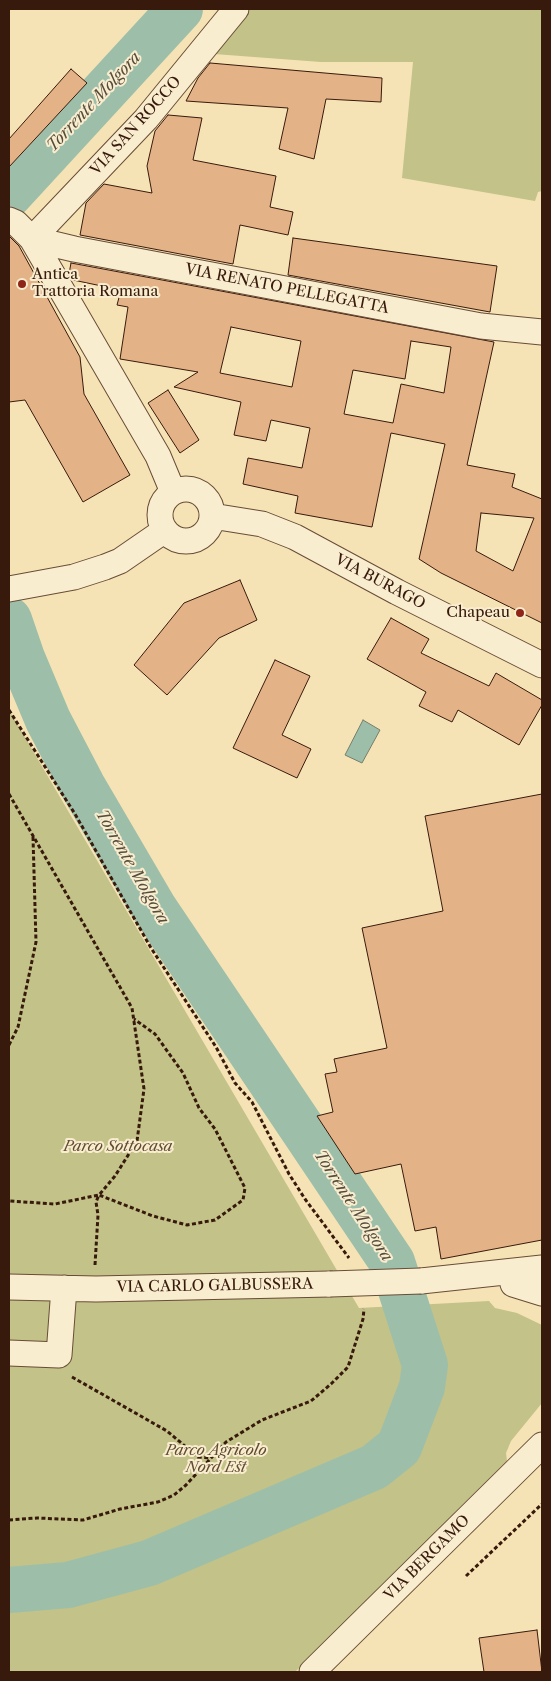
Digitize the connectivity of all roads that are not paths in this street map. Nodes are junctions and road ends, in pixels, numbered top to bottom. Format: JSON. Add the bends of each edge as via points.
{"nodes":[{"id":1,"x":236,"y":9,"type":"edge"},
{"id":2,"x":19,"y":227,"type":"edge"},
{"id":3,"x":542,"y":332,"type":"edge"},
{"id":4,"x":173,"y":492,"type":"junction"},
{"id":5,"x":212,"y":516,"type":"junction"},
{"id":6,"x":165,"y":530,"type":"junction"},
{"id":7,"x":9,"y":590,"type":"edge"},
{"id":8,"x":542,"y":665,"type":"edge"},
{"id":9,"x":542,"y":1268,"type":"edge"},
{"id":10,"x":421,"y":1281,"type":"junction"},
{"id":11,"x":513,"y":1284,"type":"junction"},
{"id":12,"x":542,"y":1284,"type":"edge"},
{"id":13,"x":9,"y":1287,"type":"edge"},
{"id":14,"x":64,"y":1288,"type":"junction"},
{"id":15,"x":542,"y":1293,"type":"edge"},
{"id":16,"x":9,"y":1353,"type":"edge"},
{"id":17,"x":542,"y":1423,"type":"edge"},
{"id":18,"x":542,"y":1445,"type":"edge"},
{"id":19,"x":516,"y":1470,"type":"junction"},
{"id":20,"x":312,"y":1672,"type":"edge"}],
"edges":[{"from":1,"to":2,"type":"street","name":"VIA SAN ROCCO","via":[[146,119]]},
{"from":2,"to":3,"type":"street","name":"VIA RENATO PELLEGATTA","via":[[83,251],[481,326]]},
{"from":2,"to":4,"type":"street","via":[[158,456]]},
{"from":4,"to":5,"type":"street","via":[[186,489],[200,493],[209,502]]},
{"from":4,"to":6,"type":"street","via":[[160,509],[161,524]]},
{"from":5,"to":6,"type":"street","via":[[206,531],[194,540],[178,539]]},
{"from":5,"to":8,"type":"street","name":"VIA BURAGO","via":[[262,524],[295,537]]},
{"from":6,"to":7,"type":"street","via":[[120,561],[74,577]]},
{"from":9,"to":10,"type":"street","name":"VIA CARLO GALBUSSERA"},
{"from":10,"to":11,"type":"street","name":"VIA CARLO GALBUSSERA"},
{"from":10,"to":14,"type":"street","name":"VIA CARLO GALBUSSERA","bridge":true},
{"from":11,"to":12,"type":"street","name":"VIA CARLO GALBUSSERA"},
{"from":11,"to":15,"type":"street","name":"VIA CARLO GALBUSSERA"},
{"from":13,"to":14,"type":"street","name":"VIA CARLO GALBUSSERA"},
{"from":14,"to":16,"type":"street","via":[[59,1355]]},
{"from":17,"to":19,"type":"street"},
{"from":18,"to":19,"type":"street","name":"VIA BERGAMO"},
{"from":19,"to":20,"type":"street","name":"VIA BERGAMO"}]}
